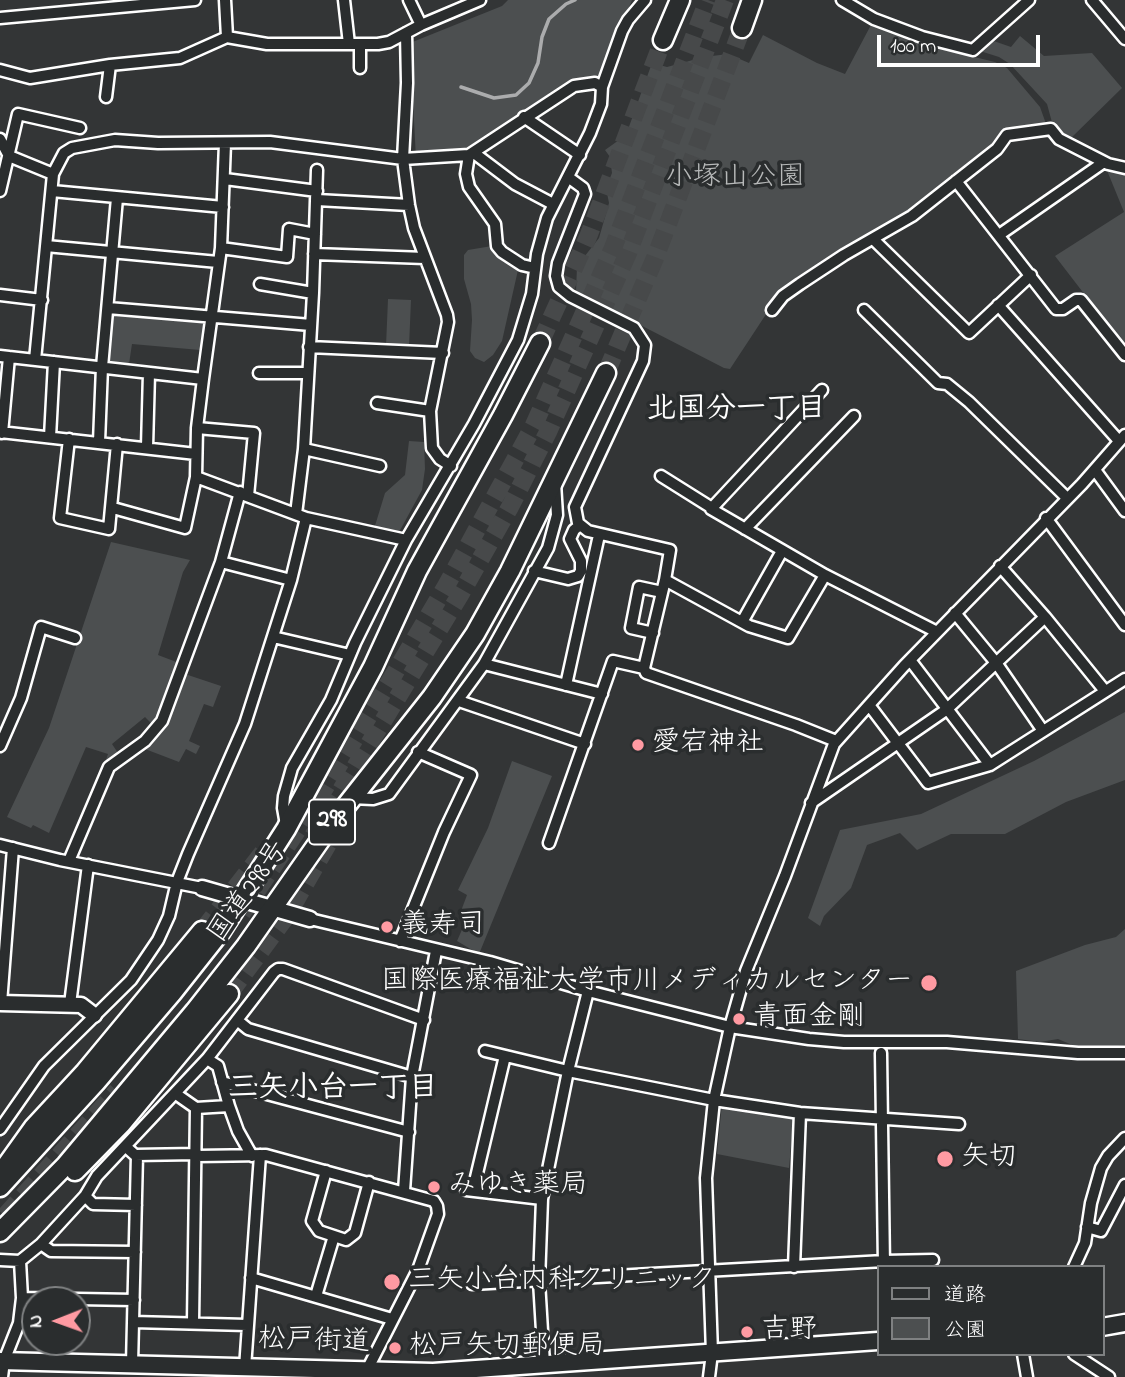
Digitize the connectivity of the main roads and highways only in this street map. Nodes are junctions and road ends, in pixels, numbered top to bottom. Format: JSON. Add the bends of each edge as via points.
{"nodes":[{"id":1,"x":680,"y":0,"type":"edge"},
{"id":2,"x":752,"y":0,"type":"edge"},
{"id":3,"x":742,"y":28,"type":"tunnel mouth"},
{"id":4,"x":663,"y":40,"type":"tunnel mouth"},
{"id":5,"x":540,"y":343,"type":"tunnel mouth"},
{"id":6,"x":606,"y":373,"type":"tunnel mouth"},
{"id":7,"x":202,"y":931,"type":"tunnel mouth"},
{"id":8,"x":229,"y":995,"type":"tunnel mouth"},
{"id":9,"x":0,"y":1174,"type":"edge"},
{"id":10,"x":0,"y":1187,"type":"edge"},
{"id":11,"x":4,"y":1228,"type":"edge"},
{"id":12,"x":1125,"y":1323,"type":"edge"},
{"id":13,"x":1104,"y":1327,"type":"edge"},
{"id":14,"x":876,"y":1341,"type":"edge"},
{"id":15,"x":2,"y":1367,"type":"edge"},
{"id":16,"x":365,"y":1374,"type":"edge"}],
"edges":[{"from":1,"to":4,"type":"highway"},
{"from":2,"to":3,"type":"highway"},
{"from":5,"to":10,"type":"highway","name":"国道298号","number":"298","via":[[417,570],[373,667],[286,829],[241,900],[172,993]]},
{"from":6,"to":11,"type":"highway","name":"国道298号","number":"298","via":[[510,571],[432,697],[351,798],[246,946],[66,1165]]},
{"from":7,"to":9,"type":"highway","via":[[34,1127]]},
{"from":8,"to":11,"type":"highway","via":[[121,1124],[60,1185]]},
{"from":12,"to":13,"type":"main road"},
{"from":14,"to":16,"type":"main road","name":"松戸街道"},
{"from":15,"to":16,"type":"main road","name":"松戸街道","via":[[132,1364]]}]}
